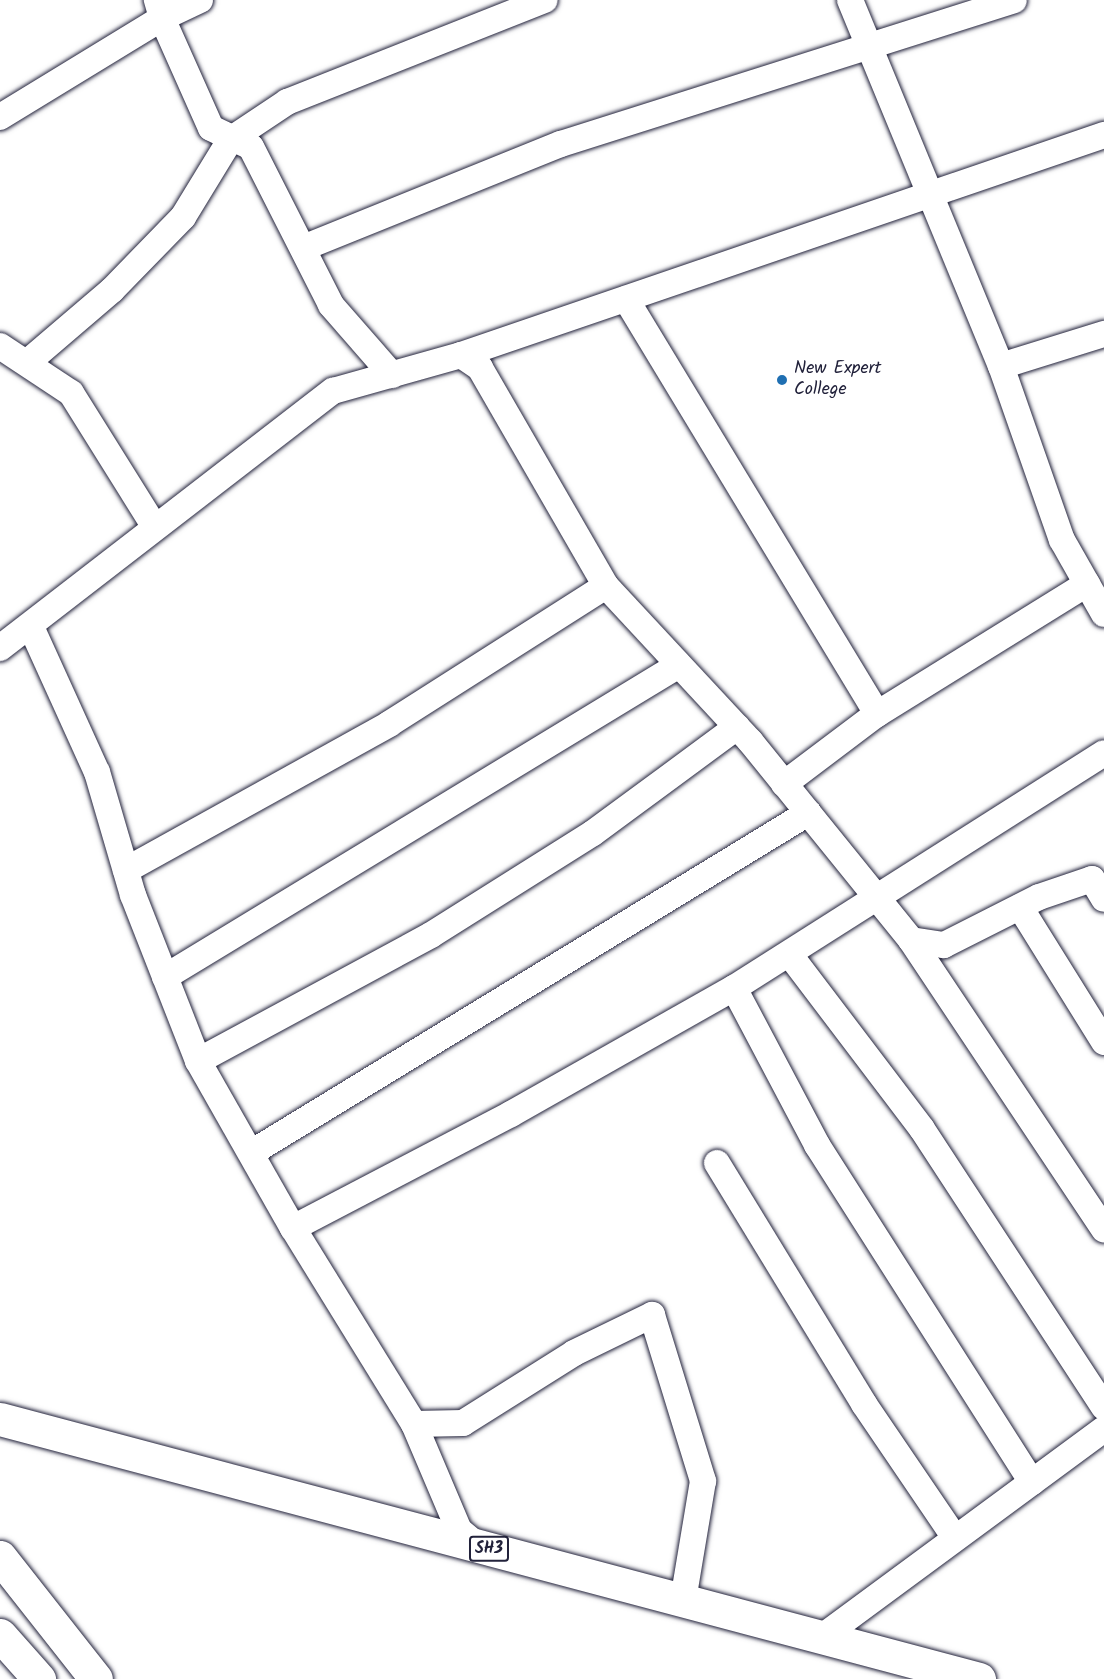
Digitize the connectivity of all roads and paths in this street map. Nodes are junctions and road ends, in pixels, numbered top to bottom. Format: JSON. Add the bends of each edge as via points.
{"nodes":[{"id":1,"x":200,"y":0,"type":"edge"},
{"id":2,"x":544,"y":0,"type":"edge"},
{"id":3,"x":850,"y":0,"type":"edge"},
{"id":4,"x":1014,"y":0,"type":"edge"},
{"id":5,"x":160,"y":9,"type":"edge"},
{"id":6,"x":870,"y":49,"type":"junction"},
{"id":7,"x":0,"y":117,"type":"edge"},
{"id":8,"x":1104,"y":135,"type":"edge"},
{"id":9,"x":230,"y":140,"type":"junction"},
{"id":10,"x":930,"y":195,"type":"junction"},
{"id":11,"x":303,"y":248,"type":"junction"},
{"id":12,"x":626,"y":299,"type":"junction"},
{"id":13,"x":1104,"y":334,"type":"edge"},
{"id":14,"x":0,"y":346,"type":"edge"},
{"id":15,"x":461,"y":355,"type":"junction"},
{"id":16,"x":29,"y":361,"type":"junction"},
{"id":17,"x":1000,"y":366,"type":"junction"},
{"id":18,"x":392,"y":375,"type":"junction"},
{"id":19,"x":153,"y":525,"type":"junction"},
{"id":20,"x":1087,"y":584,"type":"junction"},
{"id":21,"x":606,"y":586,"type":"junction"},
{"id":22,"x":1104,"y":614,"type":"edge"},
{"id":23,"x":32,"y":629,"type":"junction"},
{"id":24,"x":0,"y":648,"type":"edge"},
{"id":25,"x":679,"y":664,"type":"junction"},
{"id":26,"x":877,"y":714,"type":"junction"},
{"id":27,"x":737,"y":727,"type":"junction"},
{"id":28,"x":1104,"y":753,"type":"edge"},
{"id":29,"x":784,"y":784,"type":"junction"},
{"id":30,"x":808,"y":813,"type":"junction"},
{"id":31,"x":126,"y":870,"type":"junction"},
{"id":32,"x":876,"y":897,"type":"junction"},
{"id":33,"x":1104,"y":899,"type":"edge"},
{"id":34,"x":1020,"y":907,"type":"junction"},
{"id":35,"x":911,"y":940,"type":"junction"},
{"id":36,"x":790,"y":955,"type":"junction"},
{"id":37,"x":165,"y":977,"type":"junction"},
{"id":38,"x":734,"y":988,"type":"junction"},
{"id":39,"x":1104,"y":1042,"type":"edge"},
{"id":40,"x":198,"y":1061,"type":"junction"},
{"id":41,"x":251,"y":1153,"type":"junction"},
{"id":42,"x":717,"y":1163,"type":"dead end"},
{"id":43,"x":293,"y":1228,"type":"junction"},
{"id":44,"x":1104,"y":1229,"type":"edge"},
{"id":45,"x":1104,"y":1407,"type":"edge"},
{"id":46,"x":0,"y":1419,"type":"edge"},
{"id":47,"x":414,"y":1424,"type":"junction"},
{"id":48,"x":1104,"y":1429,"type":"edge"},
{"id":49,"x":1032,"y":1482,"type":"junction"},
{"id":50,"x":955,"y":1538,"type":"junction"},
{"id":51,"x":478,"y":1546,"type":"junction"},
{"id":52,"x":0,"y":1557,"type":"edge"},
{"id":53,"x":683,"y":1600,"type":"junction"},
{"id":54,"x":0,"y":1635,"type":"edge"},
{"id":55,"x":822,"y":1637,"type":"junction"},
{"id":56,"x":30,"y":1676,"type":"edge"},
{"id":57,"x":96,"y":1679,"type":"edge"},
{"id":58,"x":979,"y":1679,"type":"edge"}],
"edges":[{"from":1,"to":5,"type":"street"},
{"from":2,"to":9,"type":"street","via":[[287,102]]},
{"from":3,"to":6,"type":"street"},
{"from":4,"to":6,"type":"street"},
{"from":5,"to":7,"type":"street"},
{"from":5,"to":9,"type":"street","via":[[211,128]]},
{"from":6,"to":10,"type":"street"},
{"from":6,"to":11,"type":"street","via":[[561,144]]},
{"from":8,"to":10,"type":"street"},
{"from":9,"to":11,"type":"street","via":[[251,147]]},
{"from":9,"to":16,"type":"street","via":[[183,217],[112,290]]},
{"from":10,"to":12,"type":"street"},
{"from":10,"to":17,"type":"street"},
{"from":11,"to":18,"type":"street","via":[[331,305]]},
{"from":12,"to":15,"type":"street"},
{"from":12,"to":26,"type":"street"},
{"from":13,"to":17,"type":"street"},
{"from":14,"to":16,"type":"street"},
{"from":15,"to":18,"type":"street"},
{"from":15,"to":21,"type":"street","via":[[480,368]]},
{"from":16,"to":19,"type":"street","via":[[71,393]]},
{"from":17,"to":20,"type":"street","via":[[1062,540]]},
{"from":18,"to":19,"type":"street","via":[[333,391]]},
{"from":19,"to":23,"type":"street"},
{"from":20,"to":22,"type":"street"},
{"from":20,"to":26,"type":"street"},
{"from":21,"to":25,"type":"street"},
{"from":21,"to":31,"type":"street","via":[[389,724]]},
{"from":23,"to":24,"type":"street"},
{"from":23,"to":31,"type":"street","via":[[97,772]]},
{"from":25,"to":27,"type":"street"},
{"from":25,"to":37,"type":"street"},
{"from":26,"to":29,"type":"street"},
{"from":27,"to":29,"type":"street"},
{"from":27,"to":40,"type":"street","via":[[593,833],[431,935]]},
{"from":28,"to":32,"type":"street"},
{"from":29,"to":30,"type":"street"},
{"from":30,"to":32,"type":"street"},
{"from":30,"to":41,"type":"street"},
{"from":31,"to":37,"type":"street"},
{"from":32,"to":35,"type":"street"},
{"from":32,"to":36,"type":"street"},
{"from":33,"to":34,"type":"street","via":[[1092,879]]},
{"from":34,"to":35,"type":"street","via":[[944,945]]},
{"from":34,"to":39,"type":"street"},
{"from":35,"to":44,"type":"street"},
{"from":36,"to":38,"type":"street"},
{"from":36,"to":45,"type":"street","via":[[922,1129]]},
{"from":37,"to":40,"type":"street"},
{"from":38,"to":43,"type":"street","via":[[501,1120]]},
{"from":38,"to":49,"type":"street","via":[[818,1145]]},
{"from":40,"to":41,"type":"street"},
{"from":41,"to":43,"type":"street"},
{"from":42,"to":50,"type":"street","via":[[864,1404]]},
{"from":43,"to":47,"type":"street"},
{"from":46,"to":51,"type":"main road","number":"SH3"},
{"from":47,"to":51,"type":"street","via":[[459,1530]]},
{"from":47,"to":53,"type":"street","via":[[463,1423],[574,1353],[652,1315],[703,1481]]},
{"from":48,"to":49,"type":"street"},
{"from":49,"to":50,"type":"street"},
{"from":50,"to":55,"type":"street"},
{"from":51,"to":53,"type":"main road","number":"SH3"},
{"from":52,"to":57,"type":"main road"},
{"from":53,"to":55,"type":"main road","number":"SH3"},
{"from":54,"to":56,"type":"main road"},
{"from":55,"to":58,"type":"main road","number":"SH3"}]}
